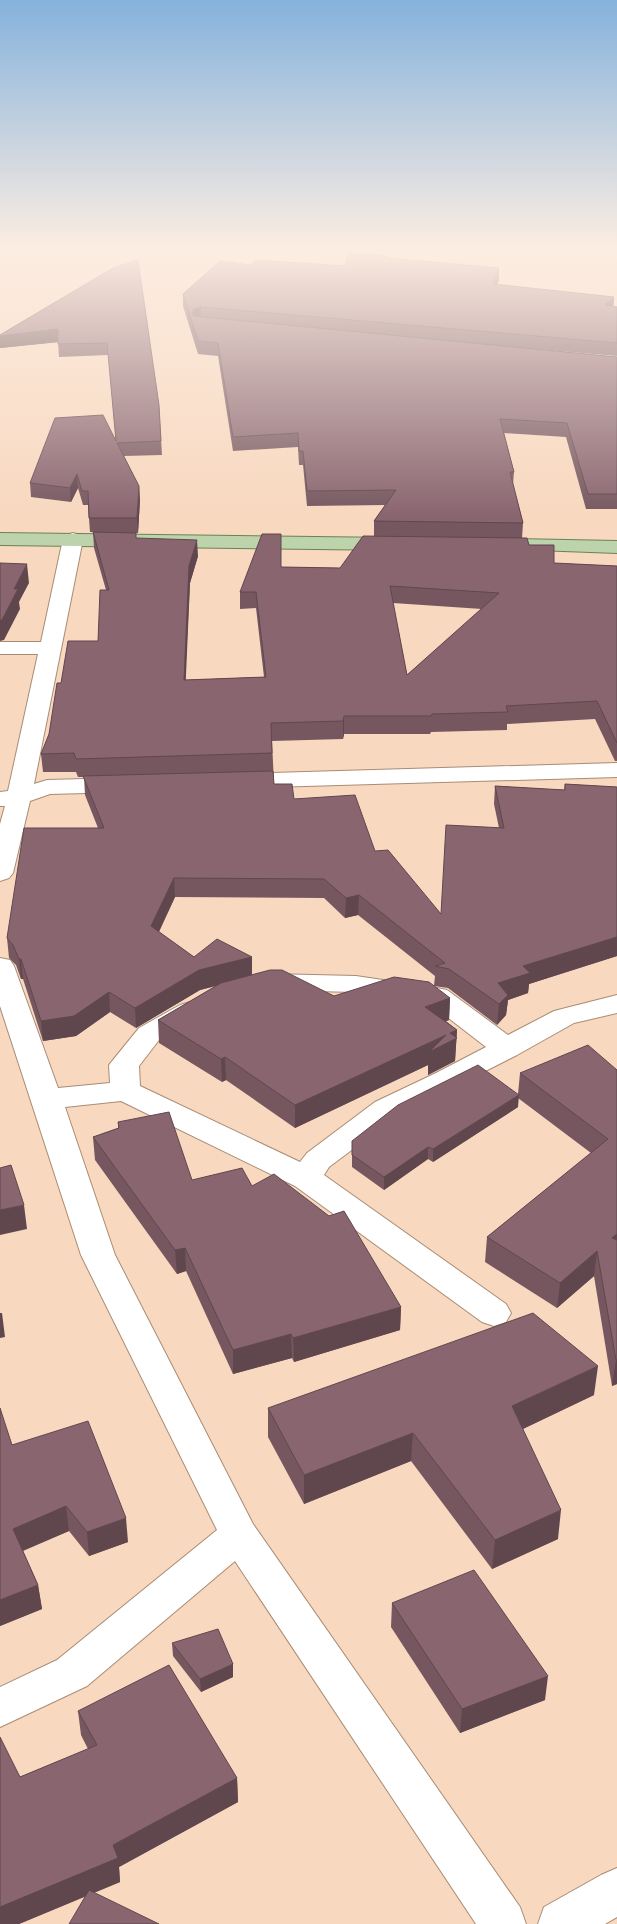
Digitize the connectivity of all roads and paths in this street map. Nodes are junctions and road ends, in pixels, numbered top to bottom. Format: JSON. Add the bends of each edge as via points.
{"nodes":[{"id":1,"x":0,"y":539,"type":"edge"},
{"id":2,"x":73,"y":539,"type":"junction"},
{"id":3,"x":409,"y":544,"type":"edge"},
{"id":4,"x":498,"y":545,"type":"edge"},
{"id":5,"x":617,"y":547,"type":"edge"},
{"id":6,"x":0,"y":648,"type":"edge"},
{"id":7,"x":51,"y":648,"type":"junction"},
{"id":8,"x":617,"y":770,"type":"edge"},
{"id":9,"x":212,"y":782,"type":"edge"},
{"id":10,"x":142,"y":784,"type":"edge"},
{"id":11,"x":10,"y":798,"type":"edge"},
{"id":12,"x":0,"y":873,"type":"edge"},
{"id":13,"x":0,"y":966,"type":"edge"},
{"id":14,"x":244,"y":989,"type":"edge"},
{"id":15,"x":211,"y":998,"type":"edge"},
{"id":16,"x":617,"y":1004,"type":"edge"},
{"id":17,"x":507,"y":1049,"type":"junction"},
{"id":18,"x":125,"y":1091,"type":"junction"},
{"id":19,"x":47,"y":1099,"type":"junction"},
{"id":20,"x":306,"y":1178,"type":"junction"},
{"id":21,"x":494,"y":1313,"type":"dead end"},
{"id":22,"x":239,"y":1535,"type":"junction"},
{"id":23,"x":0,"y":1708,"type":"edge"},
{"id":24,"x":617,"y":1891,"type":"edge"},
{"id":25,"x":503,"y":1924,"type":"edge"},
{"id":26,"x":561,"y":1924,"type":"edge"}],
"edges":[{"from":1,"to":2,"type":"main road"},
{"from":2,"to":3,"type":"main road"},
{"from":2,"to":7,"type":"street"},
{"from":4,"to":5,"type":"main road"},
{"from":6,"to":7,"type":"street"},
{"from":7,"to":11,"type":"street"},
{"from":8,"to":9,"type":"street"},
{"from":10,"to":11,"type":"street","via":[[47,787]]},
{"from":11,"to":12,"type":"street"},
{"from":13,"to":19,"type":"street"},
{"from":14,"to":17,"type":"street","via":[[269,982],[356,984],[437,996]]},
{"from":15,"to":18,"type":"street","via":[[149,1034],[124,1065]]},
{"from":16,"to":17,"type":"street","via":[[564,1017]]},
{"from":17,"to":20,"type":"street","via":[[386,1109],[318,1160]]},
{"from":18,"to":19,"type":"street"},
{"from":18,"to":20,"type":"street"},
{"from":19,"to":22,"type":"street","via":[[98,1255]]},
{"from":20,"to":21,"type":"street"},
{"from":22,"to":23,"type":"street","via":[[72,1673]]},
{"from":22,"to":25,"type":"street"},
{"from":24,"to":26,"type":"street"}]}
